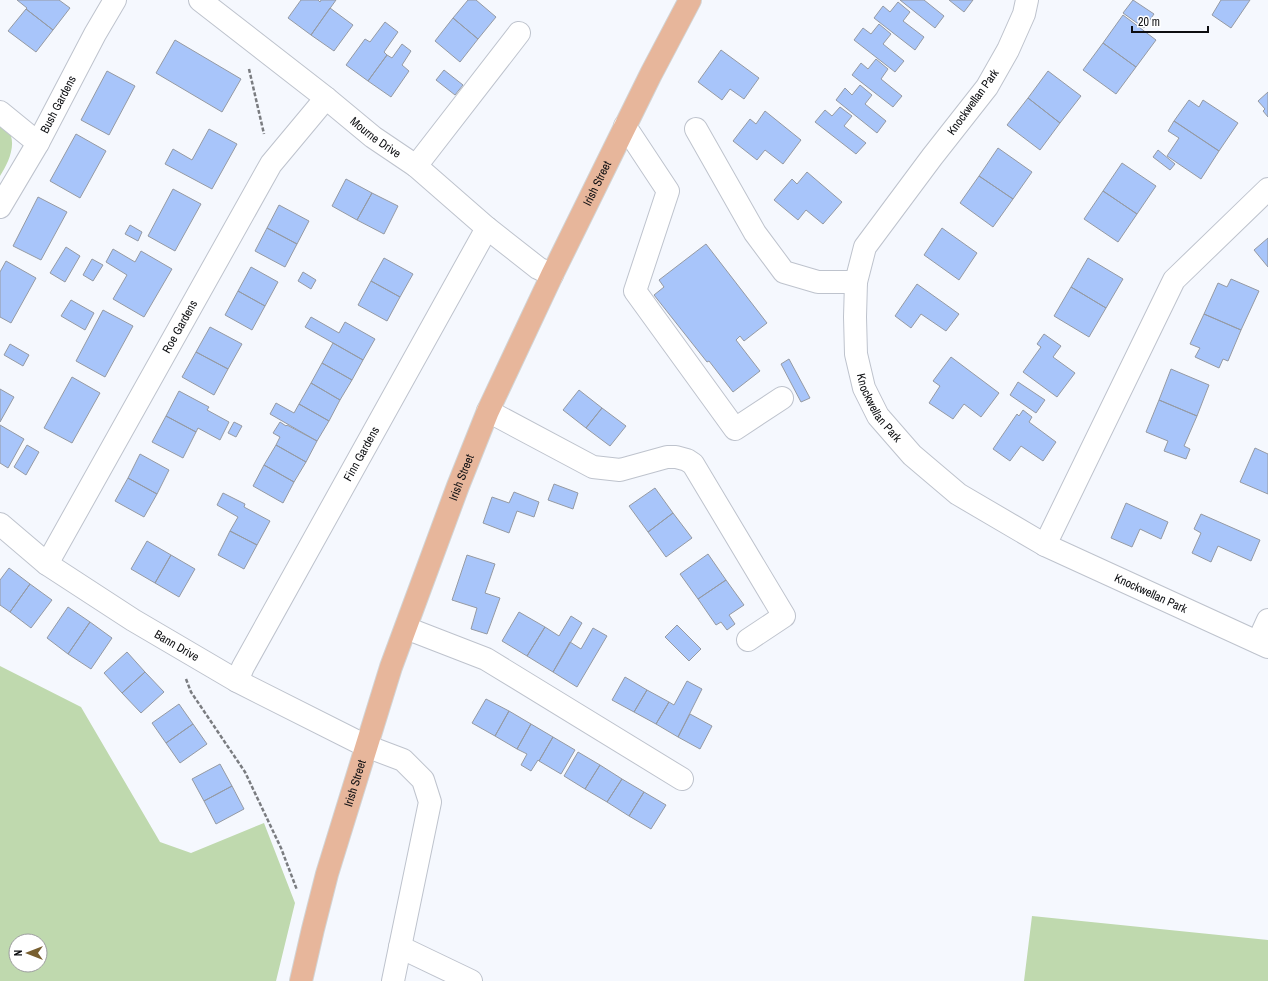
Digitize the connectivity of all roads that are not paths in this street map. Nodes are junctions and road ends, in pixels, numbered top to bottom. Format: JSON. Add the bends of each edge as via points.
{"nodes":[{"id":1,"x":115,"y":0,"type":"edge"},
{"id":2,"x":200,"y":0,"type":"edge"},
{"id":3,"x":690,"y":0,"type":"edge"},
{"id":4,"x":1027,"y":0,"type":"edge"},
{"id":5,"x":519,"y":33,"type":"dead end"},
{"id":6,"x":326,"y":98,"type":"junction"},
{"id":7,"x":0,"y":112,"type":"edge"},
{"id":8,"x":625,"y":126,"type":"junction"},
{"id":9,"x":696,"y":129,"type":"dead end"},
{"id":10,"x":38,"y":143,"type":"junction"},
{"id":11,"x":416,"y":166,"type":"junction"},
{"id":12,"x":1268,"y":189,"type":"edge"},
{"id":13,"x":0,"y":207,"type":"edge"},
{"id":14,"x":488,"y":228,"type":"junction"},
{"id":15,"x":552,"y":275,"type":"junction"},
{"id":16,"x":856,"y":282,"type":"junction"},
{"id":17,"x":782,"y":398,"type":"dead end"},
{"id":18,"x":488,"y":411,"type":"junction"},
{"id":19,"x":0,"y":524,"type":"edge"},
{"id":20,"x":1045,"y":546,"type":"junction"},
{"id":21,"x":47,"y":564,"type":"junction"},
{"id":22,"x":1268,"y":620,"type":"edge"},
{"id":23,"x":406,"y":628,"type":"junction"},
{"id":24,"x":748,"y":640,"type":"dead end"},
{"id":25,"x":1263,"y":644,"type":"edge"},
{"id":26,"x":237,"y":681,"type":"junction"},
{"id":27,"x":366,"y":746,"type":"junction"},
{"id":28,"x":682,"y":779,"type":"dead end"},
{"id":29,"x":400,"y":948,"type":"junction"},
{"id":30,"x":301,"y":981,"type":"edge"},
{"id":31,"x":393,"y":981,"type":"edge"},
{"id":32,"x":471,"y":981,"type":"edge"}],
"edges":[{"from":1,"to":10,"type":"street","name":"Bush Gardens"},
{"from":2,"to":6,"type":"street","name":"Mourne Drive"},
{"from":3,"to":8,"type":"main road","name":"Irish Street"},
{"from":4,"to":16,"type":"street","name":"Knockwellan Park","via":[[1024,14],[1008,50],[987,87],[865,248]]},
{"from":5,"to":11,"type":"street"},
{"from":6,"to":11,"type":"street","name":"Mourne Drive","via":[[373,137]]},
{"from":6,"to":21,"type":"street","name":"Roe Gardens","via":[[271,164]]},
{"from":7,"to":10,"type":"street"},
{"from":8,"to":15,"type":"main road","name":"Irish Street"},
{"from":8,"to":17,"type":"street","via":[[668,191],[635,291],[735,429]]},
{"from":9,"to":16,"type":"street","via":[[755,233],[784,272],[818,282]]},
{"from":10,"to":13,"type":"street","name":"Bush Gardens"},
{"from":11,"to":14,"type":"street","name":"Mourne Drive"},
{"from":12,"to":20,"type":"street","via":[[1174,280]]},
{"from":14,"to":15,"type":"street","name":"Mourne Drive","via":[[538,268]]},
{"from":14,"to":26,"type":"street","name":"Finn Gardens","via":[[242,667]]},
{"from":15,"to":18,"type":"main road","name":"Irish Street"},
{"from":16,"to":20,"type":"street","name":"Knockwellan Park","via":[[856,354],[864,388],[878,416],[912,455],[958,494]]},
{"from":18,"to":23,"type":"main road","name":"Irish Street"},
{"from":18,"to":24,"type":"street","via":[[593,467],[620,470],[672,457],[693,464],[784,616]]},
{"from":19,"to":21,"type":"street","name":"Bann Drive"},
{"from":20,"to":25,"type":"street","name":"Knockwellan Park"},
{"from":21,"to":26,"type":"street","name":"Bann Drive","via":[[133,620]]},
{"from":22,"to":25,"type":"street"},
{"from":23,"to":27,"type":"main road","name":"Irish Street"},
{"from":23,"to":28,"type":"street","via":[[486,659]]},
{"from":26,"to":27,"type":"street","name":"Bann Drive"},
{"from":27,"to":29,"type":"street","name":"Bann Drive","via":[[403,760],[423,780],[430,802]]},
{"from":27,"to":30,"type":"main road","name":"Irish Street","via":[[327,874]]},
{"from":29,"to":31,"type":"street","name":"Bann Drive"},
{"from":29,"to":32,"type":"street"}]}
